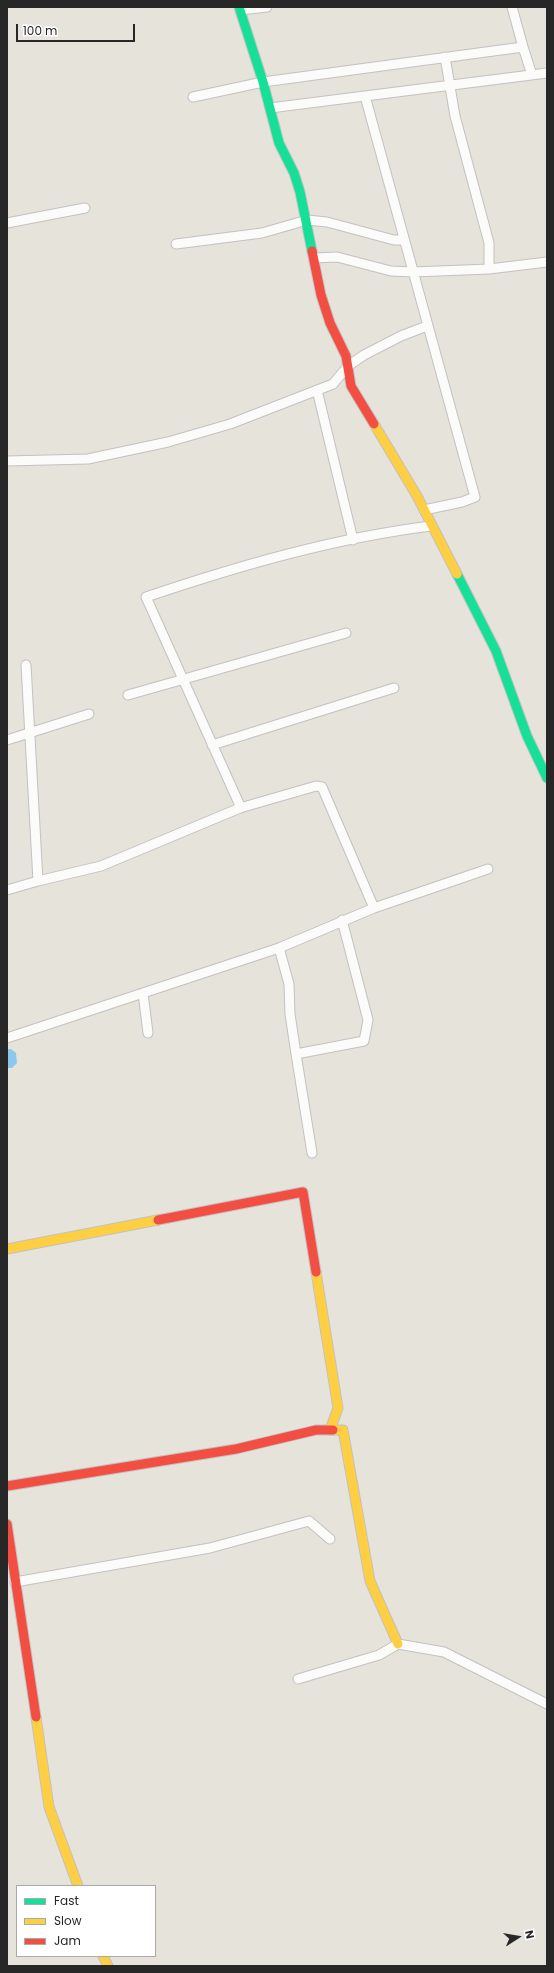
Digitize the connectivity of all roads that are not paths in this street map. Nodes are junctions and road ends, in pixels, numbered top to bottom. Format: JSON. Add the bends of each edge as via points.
{"nodes":[{"id":1,"x":267,"y":7,"type":"edge"},
{"id":2,"x":512,"y":7,"type":"edge"},
{"id":3,"x":239,"y":8,"type":"edge"},
{"id":4,"x":524,"y":47,"type":"junction"},
{"id":5,"x":445,"y":57,"type":"junction"},
{"id":6,"x":547,"y":73,"type":"edge"},
{"id":7,"x":532,"y":75,"type":"junction"},
{"id":8,"x":263,"y":82,"type":"junction"},
{"id":9,"x":450,"y":86,"type":"junction"},
{"id":10,"x":364,"y":96,"type":"junction"},
{"id":11,"x":193,"y":97,"type":"dead end"},
{"id":12,"x":270,"y":108,"type":"junction"},
{"id":13,"x":85,"y":208,"type":"dead end"},
{"id":14,"x":306,"y":220,"type":"junction"},
{"id":15,"x":7,"y":223,"type":"edge"},
{"id":16,"x":404,"y":240,"type":"junction"},
{"id":17,"x":176,"y":244,"type":"dead end"},
{"id":18,"x":314,"y":258,"type":"junction"},
{"id":19,"x":547,"y":262,"type":"edge"},
{"id":20,"x":489,"y":269,"type":"junction"},
{"id":21,"x":413,"y":272,"type":"junction"},
{"id":22,"x":427,"y":326,"type":"junction"},
{"id":23,"x":348,"y":366,"type":"junction"},
{"id":24,"x":317,"y":390,"type":"junction"},
{"id":25,"x":7,"y":461,"type":"edge"},
{"id":26,"x":424,"y":510,"type":"junction"},
{"id":27,"x":431,"y":526,"type":"junction"},
{"id":28,"x":353,"y":540,"type":"junction"},
{"id":29,"x":346,"y":633,"type":"dead end"},
{"id":30,"x":26,"y":665,"type":"dead end"},
{"id":31,"x":183,"y":680,"type":"junction"},
{"id":32,"x":394,"y":688,"type":"dead end"},
{"id":33,"x":128,"y":694,"type":"dead end"},
{"id":34,"x":89,"y":714,"type":"dead end"},
{"id":35,"x":30,"y":733,"type":"junction"},
{"id":36,"x":7,"y":740,"type":"edge"},
{"id":37,"x":212,"y":745,"type":"junction"},
{"id":38,"x":547,"y":778,"type":"edge"},
{"id":39,"x":241,"y":808,"type":"junction"},
{"id":40,"x":488,"y":869,"type":"dead end"},
{"id":41,"x":38,"y":881,"type":"junction"},
{"id":42,"x":7,"y":890,"type":"edge"},
{"id":43,"x":374,"y":908,"type":"junction"},
{"id":44,"x":342,"y":920,"type":"junction"},
{"id":45,"x":279,"y":948,"type":"junction"},
{"id":46,"x":143,"y":993,"type":"junction"},
{"id":47,"x":148,"y":1033,"type":"dead end"},
{"id":48,"x":7,"y":1038,"type":"edge"},
{"id":49,"x":296,"y":1054,"type":"junction"},
{"id":50,"x":312,"y":1153,"type":"dead end"},
{"id":51,"x":7,"y":1249,"type":"edge"},
{"id":52,"x":330,"y":1430,"type":"junction"},
{"id":53,"x":7,"y":1486,"type":"edge"},
{"id":54,"x":7,"y":1524,"type":"edge"},
{"id":55,"x":330,"y":1539,"type":"dead end"},
{"id":56,"x":15,"y":1582,"type":"junction"},
{"id":57,"x":398,"y":1644,"type":"junction"},
{"id":58,"x":298,"y":1679,"type":"dead end"},
{"id":59,"x":547,"y":1704,"type":"edge"},
{"id":60,"x":78,"y":1885,"type":"edge"},
{"id":61,"x":104,"y":1957,"type":"edge"},
{"id":62,"x":108,"y":1966,"type":"edge"}],
"edges":[{"from":1,"to":3,"type":"street"},
{"from":2,"to":4,"type":"street"},
{"from":3,"to":8,"type":"street"},
{"from":4,"to":5,"type":"street"},
{"from":4,"to":7,"type":"street"},
{"from":5,"to":8,"type":"street"},
{"from":5,"to":9,"type":"street"},
{"from":6,"to":7,"type":"street"},
{"from":7,"to":9,"type":"street"},
{"from":8,"to":11,"type":"street"},
{"from":8,"to":12,"type":"street"},
{"from":9,"to":10,"type":"street"},
{"from":9,"to":20,"type":"street","via":[[489,243]]},
{"from":10,"to":12,"type":"street"},
{"from":10,"to":16,"type":"street"},
{"from":12,"to":14,"type":"street","via":[[279,143],[294,173]]},
{"from":13,"to":15,"type":"street"},
{"from":14,"to":16,"type":"street","via":[[327,222],[394,240]]},
{"from":14,"to":17,"type":"street","via":[[262,233]]},
{"from":14,"to":18,"type":"street"},
{"from":16,"to":21,"type":"street"},
{"from":18,"to":21,"type":"street","via":[[338,257],[391,271]]},
{"from":18,"to":23,"type":"street","via":[[325,310],[342,346]]},
{"from":19,"to":20,"type":"street"},
{"from":20,"to":21,"type":"street"},
{"from":21,"to":22,"type":"street"},
{"from":22,"to":23,"type":"street","via":[[401,336]]},
{"from":22,"to":26,"type":"street","via":[[475,497]]},
{"from":23,"to":24,"type":"street","via":[[333,384]]},
{"from":23,"to":26,"type":"street","via":[[351,386]]},
{"from":24,"to":25,"type":"street","via":[[230,424],[168,442],[88,459]]},
{"from":24,"to":28,"type":"street"},
{"from":26,"to":27,"type":"street"},
{"from":27,"to":28,"type":"street"},
{"from":27,"to":38,"type":"street","via":[[496,651],[527,736]]},
{"from":28,"to":31,"type":"street","via":[[289,554],[146,597]]},
{"from":29,"to":31,"type":"street"},
{"from":30,"to":35,"type":"street"},
{"from":31,"to":33,"type":"street"},
{"from":31,"to":37,"type":"street"},
{"from":32,"to":37,"type":"street"},
{"from":34,"to":35,"type":"street"},
{"from":35,"to":36,"type":"street"},
{"from":35,"to":41,"type":"street"},
{"from":37,"to":39,"type":"street"},
{"from":39,"to":41,"type":"street","via":[[101,866]]},
{"from":39,"to":43,"type":"street","via":[[316,786],[322,787]]},
{"from":40,"to":43,"type":"street"},
{"from":41,"to":42,"type":"street"},
{"from":43,"to":44,"type":"street"},
{"from":44,"to":45,"type":"street"},
{"from":44,"to":49,"type":"street","via":[[368,1020],[364,1041]]},
{"from":45,"to":46,"type":"street"},
{"from":45,"to":49,"type":"street","via":[[289,984]]},
{"from":46,"to":47,"type":"street"},
{"from":46,"to":48,"type":"street"},
{"from":49,"to":50,"type":"street"},
{"from":51,"to":52,"type":"street","via":[[303,1192],[338,1408]]},
{"from":52,"to":53,"type":"street","via":[[316,1430],[236,1449]]},
{"from":52,"to":57,"type":"street","via":[[343,1430],[370,1581]]},
{"from":54,"to":56,"type":"street"},
{"from":55,"to":56,"type":"street","via":[[309,1520],[210,1548]]},
{"from":56,"to":60,"type":"street","via":[[49,1807]]},
{"from":57,"to":58,"type":"street","via":[[379,1655]]},
{"from":57,"to":59,"type":"street","via":[[444,1652]]},
{"from":61,"to":62,"type":"street"}]}
